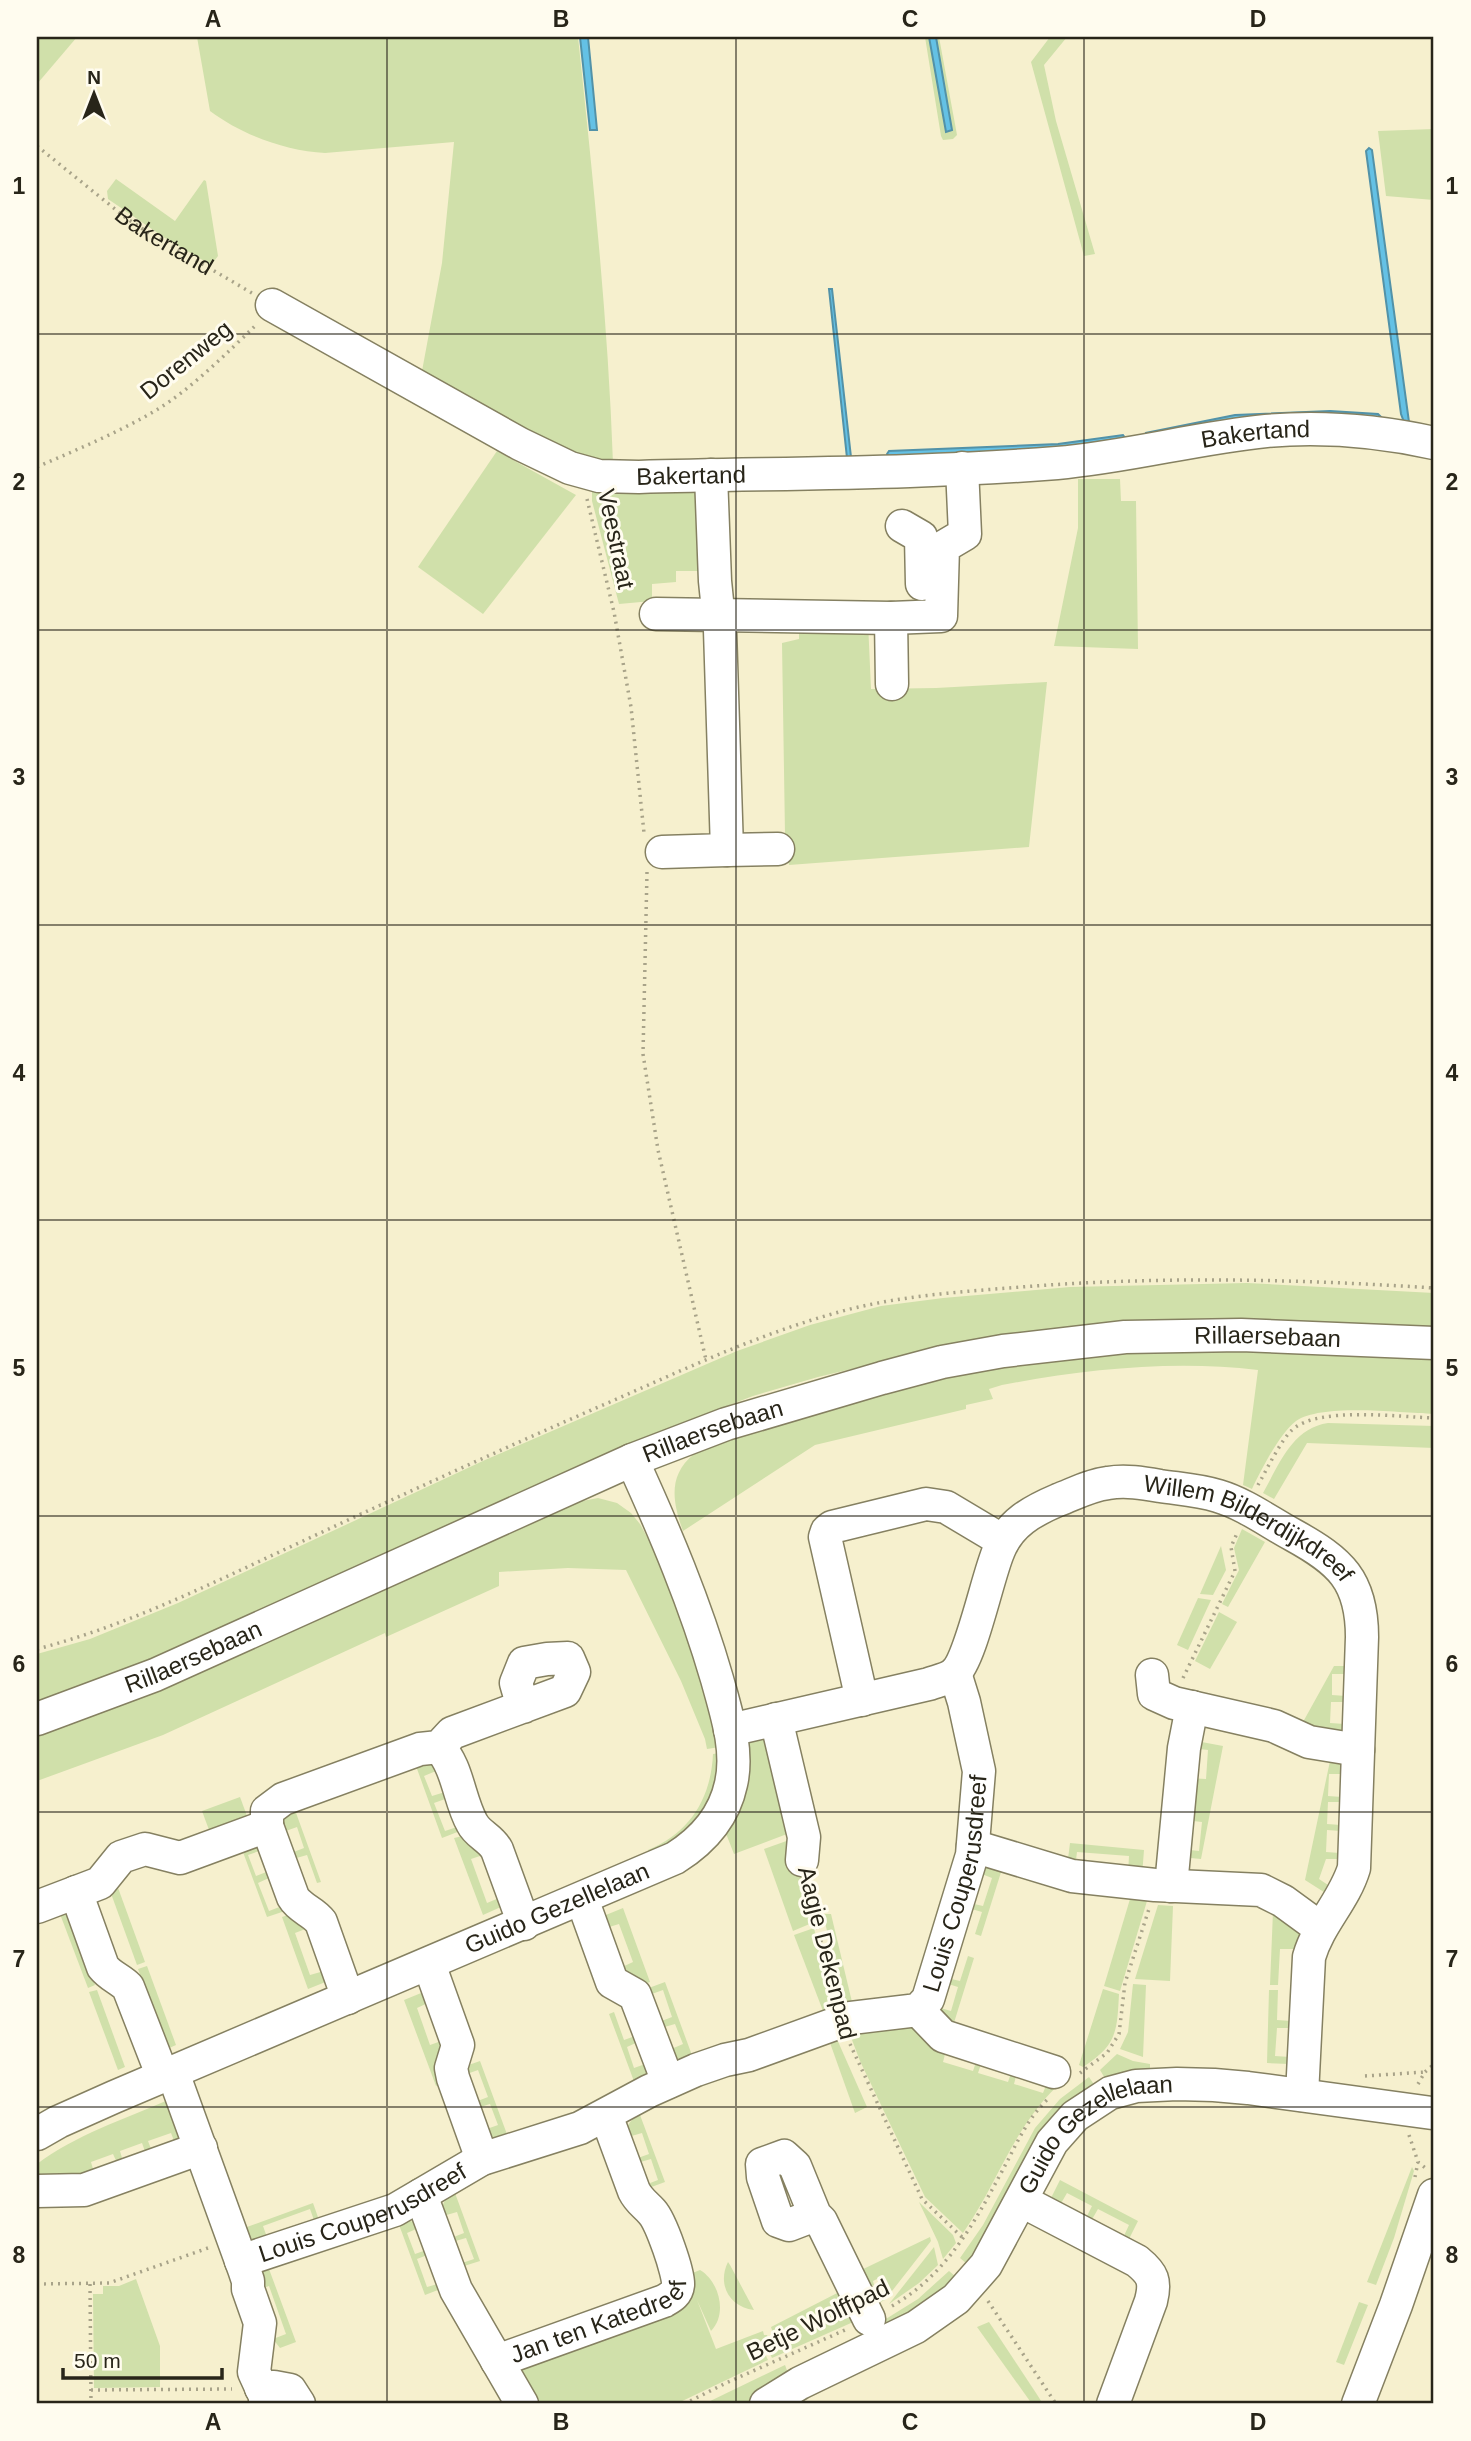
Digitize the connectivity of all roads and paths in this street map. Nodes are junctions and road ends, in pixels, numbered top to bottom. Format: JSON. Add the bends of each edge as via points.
{"nodes":[{"id":1,"x":37,"y":146,"type":"edge"},
{"id":2,"x":272,"y":305,"type":"junction"},
{"id":3,"x":1434,"y":443,"type":"edge"},
{"id":4,"x":37,"y":467,"type":"edge"},
{"id":5,"x":962,"y":468,"type":"junction"},
{"id":6,"x":586,"y":473,"type":"junction"},
{"id":7,"x":711,"y":475,"type":"junction"},
{"id":8,"x":902,"y":526,"type":"dead end"},
{"id":9,"x":718,"y":613,"type":"junction"},
{"id":10,"x":656,"y":614,"type":"dead end"},
{"id":11,"x":922,"y":617,"type":"junction"},
{"id":12,"x":891,"y":618,"type":"junction"},
{"id":13,"x":892,"y":684,"type":"dead end"},
{"id":14,"x":651,"y":849,"type":"junction"},
{"id":15,"x":778,"y":849,"type":"dead end"},
{"id":16,"x":727,"y":850,"type":"junction"},
{"id":17,"x":1434,"y":1343,"type":"edge"},
{"id":18,"x":706,"y":1360,"type":"dead end"},
{"id":19,"x":1434,"y":1418,"type":"edge"},
{"id":20,"x":632,"y":1460,"type":"junction"},
{"id":21,"x":1248,"y":1509,"type":"junction"},
{"id":22,"x":1003,"y":1541,"type":"junction"},
{"id":23,"x":955,"y":1673,"type":"junction"},
{"id":24,"x":1152,"y":1675,"type":"dead end"},
{"id":25,"x":862,"y":1700,"type":"junction"},
{"id":26,"x":1183,"y":1705,"type":"junction"},
{"id":27,"x":523,"y":1707,"type":"dead end"},
{"id":28,"x":37,"y":1719,"type":"edge"},
{"id":29,"x":776,"y":1719,"type":"junction"},
{"id":30,"x":730,"y":1730,"type":"junction"},
{"id":31,"x":439,"y":1747,"type":"junction"},
{"id":32,"x":1358,"y":1749,"type":"junction"},
{"id":33,"x":267,"y":1826,"type":"junction"},
{"id":34,"x":973,"y":1846,"type":"junction"},
{"id":35,"x":802,"y":1860,"type":"joint"},
{"id":36,"x":1163,"y":1885,"type":"junction"},
{"id":37,"x":76,"y":1892,"type":"junction"},
{"id":38,"x":582,"y":1899,"type":"junction"},
{"id":39,"x":37,"y":1907,"type":"edge"},
{"id":40,"x":524,"y":1924,"type":"junction"},
{"id":41,"x":1320,"y":1928,"type":"junction"},
{"id":42,"x":429,"y":1964,"type":"junction"},
{"id":43,"x":348,"y":1998,"type":"junction"},
{"id":44,"x":918,"y":2010,"type":"junction"},
{"id":45,"x":841,"y":2022,"type":"junction"},
{"id":46,"x":168,"y":2075,"type":"junction"},
{"id":47,"x":668,"y":2081,"type":"junction"},
{"id":48,"x":1060,"y":2081,"type":"junction"},
{"id":49,"x":1302,"y":2095,"type":"junction"},
{"id":50,"x":606,"y":2115,"type":"junction"},
{"id":51,"x":1434,"y":2118,"type":"edge"},
{"id":52,"x":37,"y":2134,"type":"edge"},
{"id":53,"x":201,"y":2148,"type":"junction"},
{"id":54,"x":482,"y":2159,"type":"junction"},
{"id":55,"x":37,"y":2191,"type":"edge"},
{"id":56,"x":421,"y":2195,"type":"junction"},
{"id":57,"x":1434,"y":2195,"type":"edge"},
{"id":58,"x":1022,"y":2201,"type":"junction"},
{"id":59,"x":815,"y":2216,"type":"dead end"},
{"id":60,"x":964,"y":2239,"type":"junction"},
{"id":61,"x":1434,"y":2242,"type":"edge"},
{"id":62,"x":237,"y":2250,"type":"junction"},
{"id":63,"x":974,"y":2280,"type":"junction"},
{"id":64,"x":37,"y":2284,"type":"edge"},
{"id":65,"x":90,"y":2284,"type":"junction"},
{"id":66,"x":1396,"y":2305,"type":"junction"},
{"id":67,"x":869,"y":2319,"type":"junction"},
{"id":68,"x":497,"y":2361,"type":"junction"},
{"id":69,"x":91,"y":2390,"type":"junction"},
{"id":70,"x":263,"y":2396,"type":"edge"},
{"id":71,"x":91,"y":2404,"type":"edge"},
{"id":72,"x":299,"y":2404,"type":"edge"},
{"id":73,"x":522,"y":2404,"type":"edge"},
{"id":74,"x":684,"y":2404,"type":"edge"},
{"id":75,"x":766,"y":2404,"type":"edge"},
{"id":76,"x":1056,"y":2404,"type":"edge"},
{"id":77,"x":1113,"y":2404,"type":"edge"},
{"id":78,"x":1358,"y":2404,"type":"edge"}],
"edges":[{"from":1,"to":2,"type":"path","name":"Bakertand","via":[[126,218]]},
{"from":2,"to":4,"type":"path","name":"Dorenweg","via":[[218,362],[160,408]]},
{"from":2,"to":6,"type":"street","name":"Bakertand","via":[[520,444]]},
{"from":3,"to":5,"type":"street","name":"Bakertand","via":[[1376,432],[1268,431],[1059,463]]},
{"from":5,"to":7,"type":"street","name":"Bakertand"},
{"from":5,"to":11,"type":"street","via":[[965,534],[943,547],[942,616]]},
{"from":6,"to":7,"type":"street","name":"Bakertand"},
{"from":6,"to":14,"type":"path","name":"Veestraat","via":[[588,503],[631,707]]},
{"from":7,"to":9,"type":"street"},
{"from":8,"to":11,"type":"street","via":[[921,537]]},
{"from":9,"to":10,"type":"street"},
{"from":9,"to":12,"type":"street"},
{"from":9,"to":16,"type":"street"},
{"from":11,"to":12,"type":"street"},
{"from":12,"to":13,"type":"street"},
{"from":14,"to":16,"type":"street"},
{"from":14,"to":18,"type":"path","name":"Veestraat","via":[[643,1054],[658,1150]]},
{"from":15,"to":16,"type":"street"},
{"from":17,"to":20,"type":"street","name":"Rillaersebaan","via":[[1176,1335],[1037,1346],[942,1362],[882,1378],[739,1419]]},
{"from":19,"to":21,"type":"path","via":[[1311,1418],[1291,1430]]},
{"from":20,"to":28,"type":"street","name":"Rillaersebaan","via":[[155,1675]]},
{"from":20,"to":30,"type":"street","name":"Guido Gezellelaan","via":[[690,1595]]},
{"from":21,"to":22,"type":"street","name":"Willem Bilderdijkdreef","via":[[1195,1490],[1107,1483],[1034,1510]]},
{"from":21,"to":26,"type":"path","via":[[1231,1547],[1235,1571],[1178,1687]]},
{"from":21,"to":32,"type":"street","name":"Willem Bilderdijkdreef","via":[[1320,1550],[1354,1588],[1362,1624]]},
{"from":22,"to":23,"type":"street","name":"Willem Bilderdijkdreef","via":[[967,1651]]},
{"from":22,"to":25,"type":"street","via":[[937,1504],[827,1531]]},
{"from":23,"to":25,"type":"street"},
{"from":23,"to":34,"type":"street","name":"Louis Couperusdreef","via":[[979,1764]]},
{"from":24,"to":26,"type":"street","via":[[1154,1694]]},
{"from":25,"to":29,"type":"street"},
{"from":26,"to":32,"type":"street","via":[[1262,1722],[1309,1742]]},
{"from":26,"to":36,"type":"street"},
{"from":27,"to":31,"type":"street","via":[[452,1733]]},
{"from":29,"to":30,"type":"street"},
{"from":29,"to":35,"type":"street","name":"Aagje Dekenpad","via":[[804,1837]]},
{"from":30,"to":38,"type":"street","name":"Guido Gezellelaan","via":[[731,1784],[722,1809],[694,1846]]},
{"from":31,"to":33,"type":"street","via":[[420,1749],[283,1800],[267,1811]]},
{"from":31,"to":40,"type":"street","via":[[470,1821],[497,1850]]},
{"from":32,"to":41,"type":"street","name":"Willem Bilderdijkdreef","via":[[1354,1867],[1343,1894]]},
{"from":33,"to":37,"type":"street","via":[[180,1858],[145,1849],[121,1857],[100,1884]]},
{"from":33,"to":43,"type":"street","via":[[293,1897],[321,1922]]},
{"from":34,"to":36,"type":"street","via":[[1072,1876]]},
{"from":34,"to":44,"type":"street","name":"Louis Couperusdreef","via":[[928,1999]]},
{"from":35,"to":45,"type":"path","name":"Aagje Dekenpad"},
{"from":36,"to":41,"type":"street","via":[[1261,1890]]},
{"from":36,"to":48,"type":"path","name":"Betje Wolffpad","via":[[1125,1983],[1119,2034],[1107,2053]]},
{"from":37,"to":39,"type":"street"},
{"from":37,"to":46,"type":"street","via":[[103,1967],[128,1987]]},
{"from":38,"to":40,"type":"street","name":"Guido Gezellelaan"},
{"from":38,"to":47,"type":"street","via":[[608,1973],[618,1986],[635,1995]]},
{"from":40,"to":42,"type":"street","name":"Guido Gezellelaan"},
{"from":41,"to":49,"type":"street","name":"Willem Bilderdijkdreef","via":[[1309,1957]]},
{"from":42,"to":43,"type":"street","name":"Guido Gezellelaan"},
{"from":42,"to":54,"type":"street","name":"Louis Couperusdreef","via":[[458,2045],[453,2078]]},
{"from":43,"to":46,"type":"street","name":"Guido Gezellelaan"},
{"from":44,"to":45,"type":"street","name":"Louis Couperusdreef"},
{"from":44,"to":48,"type":"street","name":"Louis Couperusdreef","via":[[943,2036]]},
{"from":45,"to":47,"type":"street","name":"Louis Couperusdreef"},
{"from":45,"to":60,"type":"path","name":"Aagje Dekenpad","via":[[922,2199]]},
{"from":46,"to":52,"type":"street","name":"Guido Gezellelaan"},
{"from":46,"to":53,"type":"street"},
{"from":47,"to":50,"type":"street","name":"Louis Couperusdreef"},
{"from":48,"to":60,"type":"path","name":"Betje Wolffpad","via":[[1026,2127]]},
{"from":49,"to":51,"type":"street","name":"Guido Gezellelaan"},
{"from":49,"to":58,"type":"street","name":"Guido Gezellelaan","via":[[1177,2084],[1110,2093],[1075,2116],[1052,2142]]},
{"from":50,"to":54,"type":"street","name":"Louis Couperusdreef","via":[[552,2138]]},
{"from":50,"to":68,"type":"street","name":"Jan ten Katedreef","via":[[634,2191],[658,2220],[678,2288],[664,2301]]},
{"from":53,"to":55,"type":"street","via":[[84,2190]]},
{"from":53,"to":62,"type":"street"},
{"from":54,"to":56,"type":"street","name":"Louis Couperusdreef"},
{"from":56,"to":62,"type":"street","name":"Louis Couperusdreef","via":[[394,2210]]},
{"from":56,"to":68,"type":"street","name":"Jan ten Katedreef","via":[[456,2290]]},
{"from":57,"to":66,"type":"street"},
{"from":58,"to":63,"type":"street","name":"Guido Gezellelaan"},
{"from":58,"to":77,"type":"street","via":[[1137,2261],[1153,2278],[1151,2301]]},
{"from":59,"to":67,"type":"street"},
{"from":60,"to":67,"type":"path","name":"Betje Wolffpad","via":[[919,2288]]},
{"from":61,"to":66,"type":"street"},
{"from":62,"to":65,"type":"path"},
{"from":62,"to":70,"type":"street","via":[[260,2323],[254,2372]]},
{"from":63,"to":75,"type":"street","name":"Guido Gezellelaan","via":[[941,2312],[916,2327]]},
{"from":63,"to":76,"type":"path"},
{"from":64,"to":65,"type":"path"},
{"from":65,"to":69,"type":"path"},
{"from":66,"to":78,"type":"street"},
{"from":67,"to":74,"type":"path","name":"Betje Wolffpad"},
{"from":68,"to":73,"type":"street","name":"Jan ten Katedreef"},
{"from":69,"to":70,"type":"path"},
{"from":69,"to":71,"type":"path"},
{"from":70,"to":72,"type":"street","via":[[274,2387],[290,2390]]}]}
